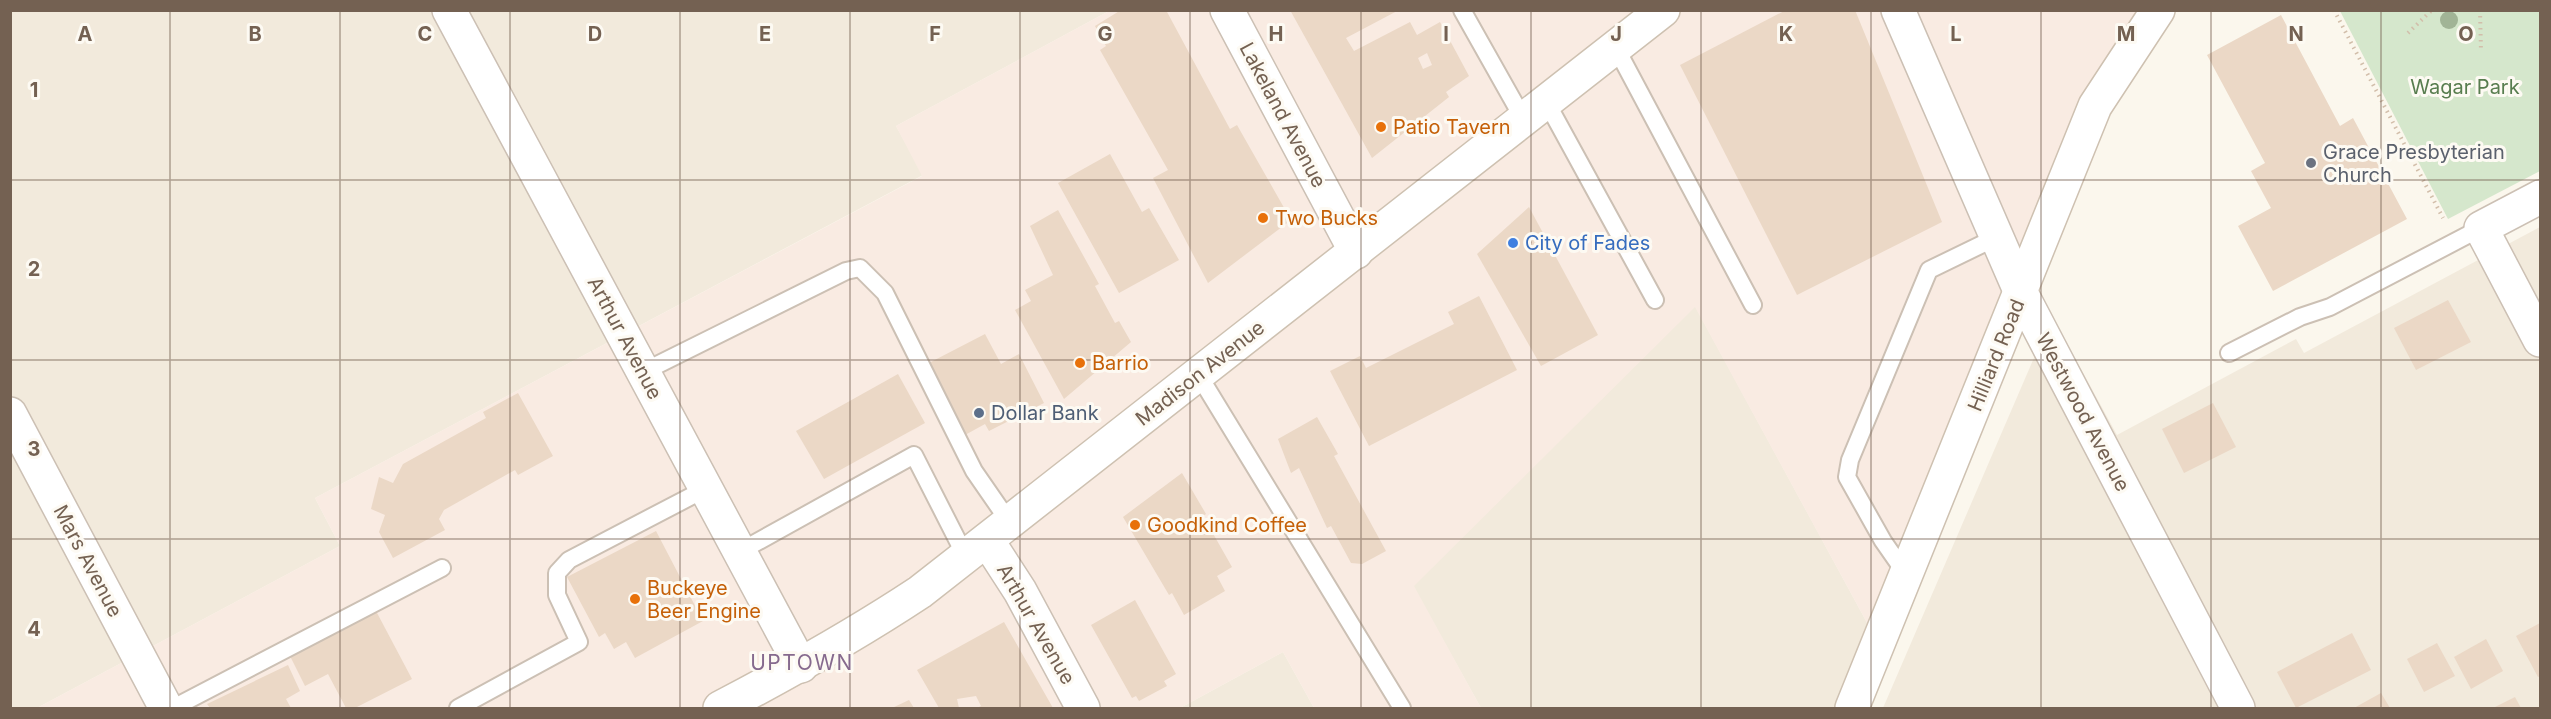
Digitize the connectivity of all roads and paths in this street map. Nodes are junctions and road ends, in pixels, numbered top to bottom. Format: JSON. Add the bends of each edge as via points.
{"nodes":[{"id":1,"x":449,"y":10,"type":"edge"},
{"id":2,"x":1227,"y":10,"type":"edge"},
{"id":3,"x":1462,"y":10,"type":"edge"},
{"id":4,"x":1663,"y":10,"type":"edge"},
{"id":5,"x":1898,"y":10,"type":"edge"},
{"id":6,"x":2158,"y":10,"type":"edge"},
{"id":7,"x":2334,"y":10,"type":"edge"},
{"id":8,"x":2432,"y":10,"type":"edge"},
{"id":9,"x":2480,"y":10,"type":"edge"},
{"id":10,"x":2408,"y":33,"type":"dead end"},
{"id":11,"x":1615,"y":46,"type":"junction"},
{"id":12,"x":2481,"y":51,"type":"dead end"},
{"id":13,"x":1535,"y":112,"type":"junction"},
{"id":14,"x":2541,"y":197,"type":"edge"},
{"id":15,"x":2443,"y":218,"type":"dead end"},
{"id":16,"x":2481,"y":228,"type":"junction"},
{"id":17,"x":1997,"y":237,"type":"junction"},
{"id":18,"x":1356,"y":252,"type":"junction"},
{"id":19,"x":2021,"y":293,"type":"junction"},
{"id":20,"x":1655,"y":300,"type":"dead end"},
{"id":21,"x":1753,"y":305,"type":"dead end"},
{"id":22,"x":2541,"y":340,"type":"edge"},
{"id":23,"x":2229,"y":353,"type":"dead end"},
{"id":24,"x":643,"y":372,"type":"junction"},
{"id":25,"x":1198,"y":374,"type":"junction"},
{"id":26,"x":10,"y":414,"type":"edge"},
{"id":27,"x":705,"y":489,"type":"junction"},
{"id":28,"x":988,"y":540,"type":"junction"},
{"id":29,"x":740,"y":552,"type":"junction"},
{"id":30,"x":442,"y":568,"type":"dead end"},
{"id":31,"x":1906,"y":574,"type":"junction"},
{"id":32,"x":801,"y":666,"type":"junction"},
{"id":33,"x":166,"y":708,"type":"edge"},
{"id":34,"x":173,"y":708,"type":"edge"},
{"id":35,"x":458,"y":708,"type":"edge"},
{"id":36,"x":720,"y":708,"type":"edge"},
{"id":37,"x":1083,"y":708,"type":"edge"},
{"id":38,"x":1402,"y":708,"type":"edge"},
{"id":39,"x":1852,"y":708,"type":"edge"},
{"id":40,"x":2238,"y":708,"type":"edge"}],
"edges":[{"from":1,"to":24,"type":"street","name":"Arthur Avenue"},
{"from":2,"to":18,"type":"street","name":"Lakeland Avenue"},
{"from":3,"to":13,"type":"lane"},
{"from":4,"to":11,"type":"street","name":"Madison Avenue"},
{"from":5,"to":17,"type":"street","name":"Westwood Avenue"},
{"from":6,"to":19,"type":"street","name":"Hilliard Road","via":[[2096,106]]},
{"from":7,"to":15,"type":"path"},
{"from":8,"to":10,"type":"path"},
{"from":9,"to":12,"type":"path"},
{"from":11,"to":13,"type":"street","name":"Madison Avenue"},
{"from":11,"to":21,"type":"lane"},
{"from":13,"to":18,"type":"street","name":"Madison Avenue"},
{"from":13,"to":20,"type":"lane"},
{"from":14,"to":16,"type":"street"},
{"from":16,"to":22,"type":"street"},
{"from":16,"to":23,"type":"lane","via":[[2330,307]]},
{"from":17,"to":19,"type":"street","name":"Westwood Avenue"},
{"from":17,"to":31,"type":"lane","via":[[1929,270],[1850,460],[1847,477]]},
{"from":18,"to":25,"type":"street","name":"Madison Avenue"},
{"from":19,"to":31,"type":"street","name":"Hilliard Road"},
{"from":19,"to":40,"type":"street","name":"Westwood Avenue"},
{"from":24,"to":27,"type":"street","name":"Arthur Avenue"},
{"from":24,"to":28,"type":"lane","via":[[846,271],[860,268],[885,293],[974,471]]},
{"from":25,"to":28,"type":"street","name":"Madison Avenue"},
{"from":25,"to":38,"type":"lane"},
{"from":26,"to":33,"type":"street","name":"Mars Avenue"},
{"from":27,"to":29,"type":"street","name":"Arthur Avenue"},
{"from":27,"to":35,"type":"lane","via":[[569,560],[557,573],[557,595],[579,642]]},
{"from":28,"to":29,"type":"lane","via":[[914,455]]},
{"from":28,"to":32,"type":"street","name":"Madison Avenue","via":[[868,627]]},
{"from":28,"to":37,"type":"street","name":"Arthur Avenue"},
{"from":29,"to":32,"type":"street","name":"Arthur Avenue"},
{"from":30,"to":34,"type":"lane"},
{"from":31,"to":39,"type":"street","name":"Hilliard Road"},
{"from":32,"to":36,"type":"street","name":"Madison Avenue"}]}
